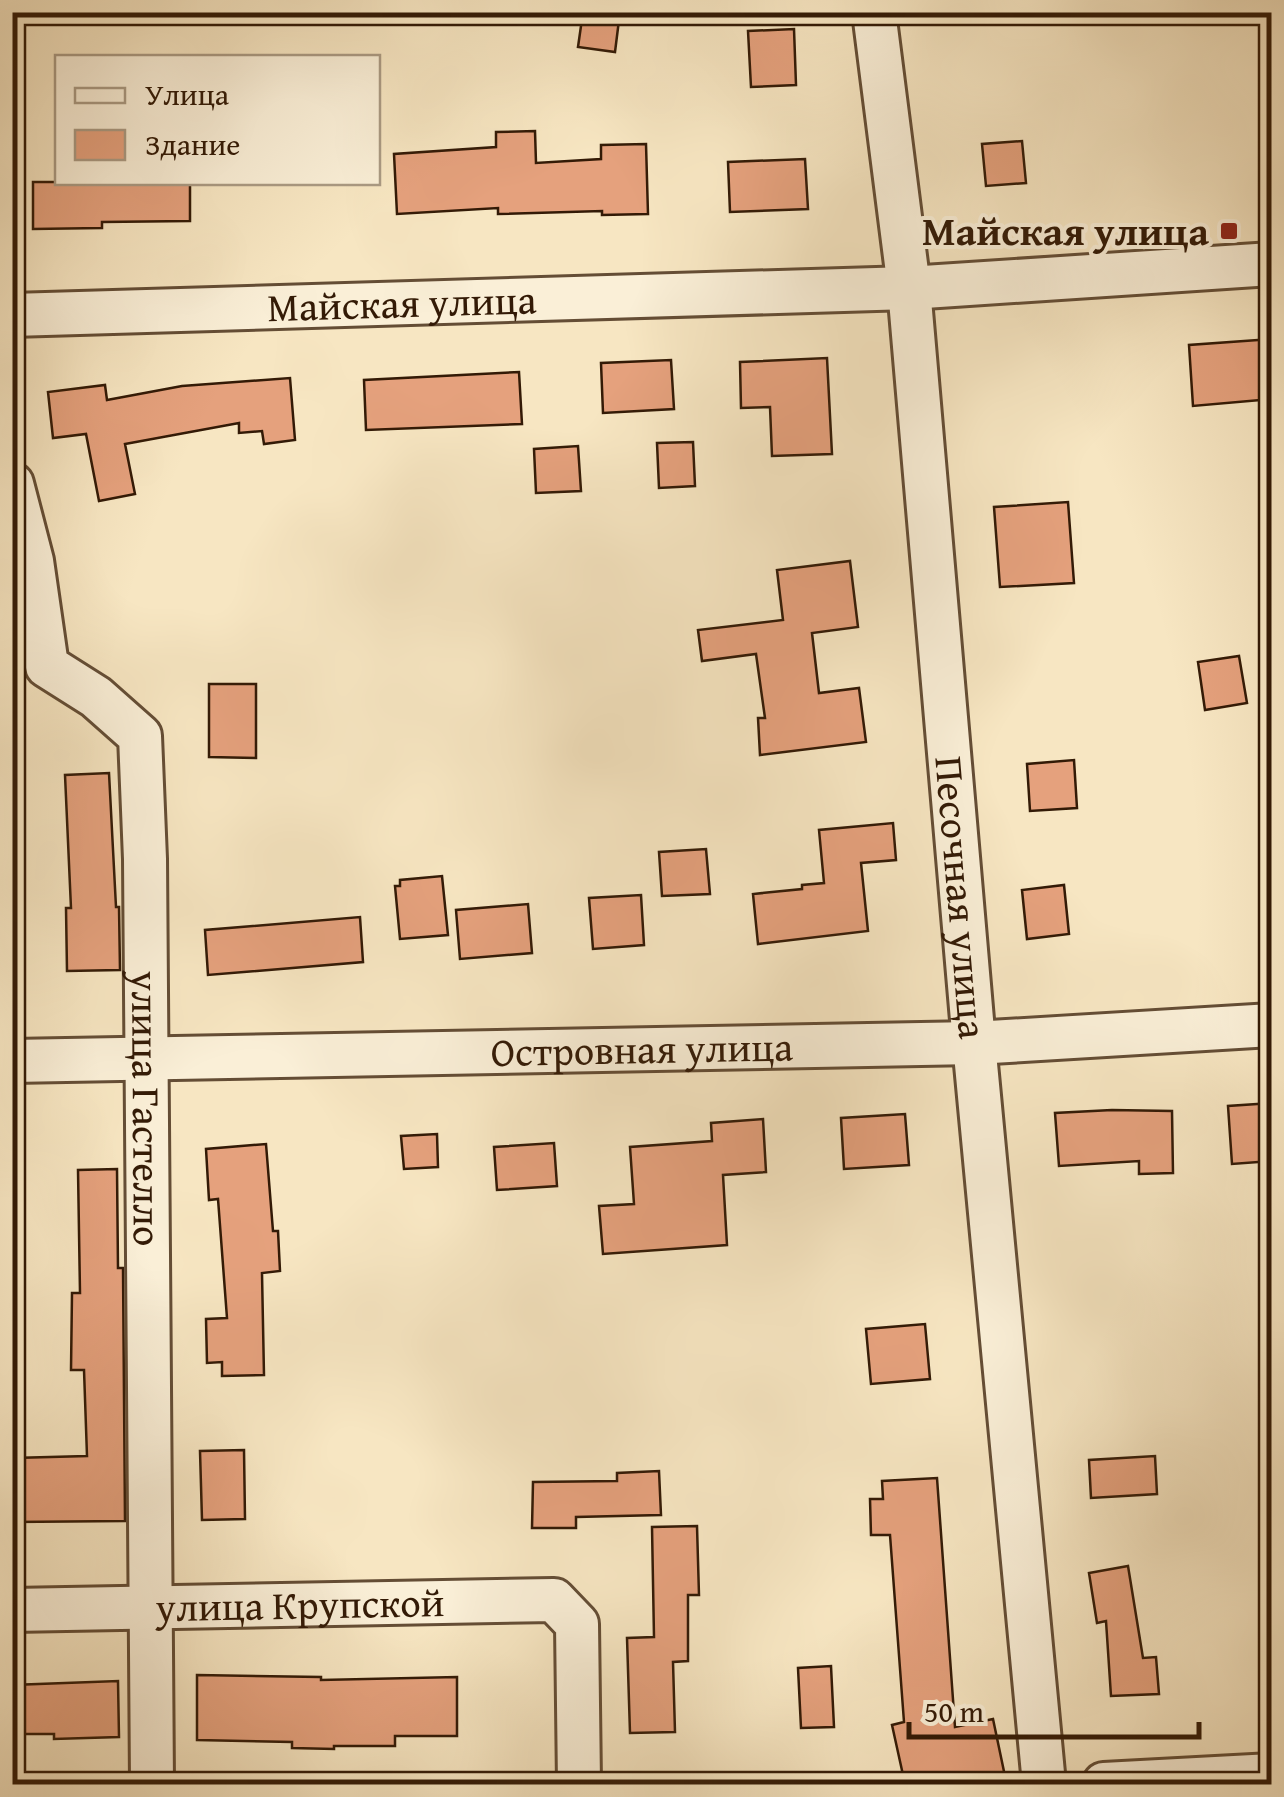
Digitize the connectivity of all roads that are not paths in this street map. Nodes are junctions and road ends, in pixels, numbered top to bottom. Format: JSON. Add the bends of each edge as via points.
{"nodes":[{"id":1,"x":874,"y":12,"type":"edge"},
{"id":2,"x":1272,"y":264,"type":"edge"},
{"id":3,"x":910,"y":288,"type":"junction"},
{"id":4,"x":12,"y":316,"type":"edge"},
{"id":5,"x":12,"y":484,"type":"edge"},
{"id":6,"x":1272,"y":1025,"type":"edge"},
{"id":7,"x":974,"y":1044,"type":"junction"},
{"id":8,"x":146,"y":1059,"type":"junction"},
{"id":9,"x":12,"y":1061,"type":"edge"},
{"id":10,"x":12,"y":1610,"type":"edge"},
{"id":11,"x":152,"y":1610,"type":"junction"},
{"id":12,"x":1272,"y":1775,"type":"edge"},
{"id":13,"x":152,"y":1784,"type":"edge"},
{"id":14,"x":579,"y":1784,"type":"edge"},
{"id":15,"x":1044,"y":1784,"type":"edge"},
{"id":16,"x":1104,"y":1784,"type":"edge"}],
"edges":[{"from":1,"to":3,"type":"street","name":"Песочная улица"},
{"from":2,"to":3,"type":"street","name":"Майская улица"},
{"from":3,"to":4,"type":"street","name":"Майская улица"},
{"from":3,"to":7,"type":"street","name":"Песочная улица"},
{"from":5,"to":8,"type":"street","name":"улица Гастелло","via":[[32,561],[47,666],[140,736]]},
{"from":6,"to":7,"type":"street","name":"Островная улица"},
{"from":7,"to":8,"type":"street","name":"Островная улица"},
{"from":7,"to":15,"type":"street","name":"Песочная улица"},
{"from":8,"to":9,"type":"street","name":"Островная улица"},
{"from":8,"to":11,"type":"street","name":"улица Гастелло"},
{"from":10,"to":11,"type":"street","name":"улица Крупской"},
{"from":11,"to":13,"type":"street","name":"улица Гастелло"},
{"from":11,"to":14,"type":"street","name":"улица Крупской","via":[[554,1600],[576,1624]]},
{"from":12,"to":16,"type":"street"}]}
